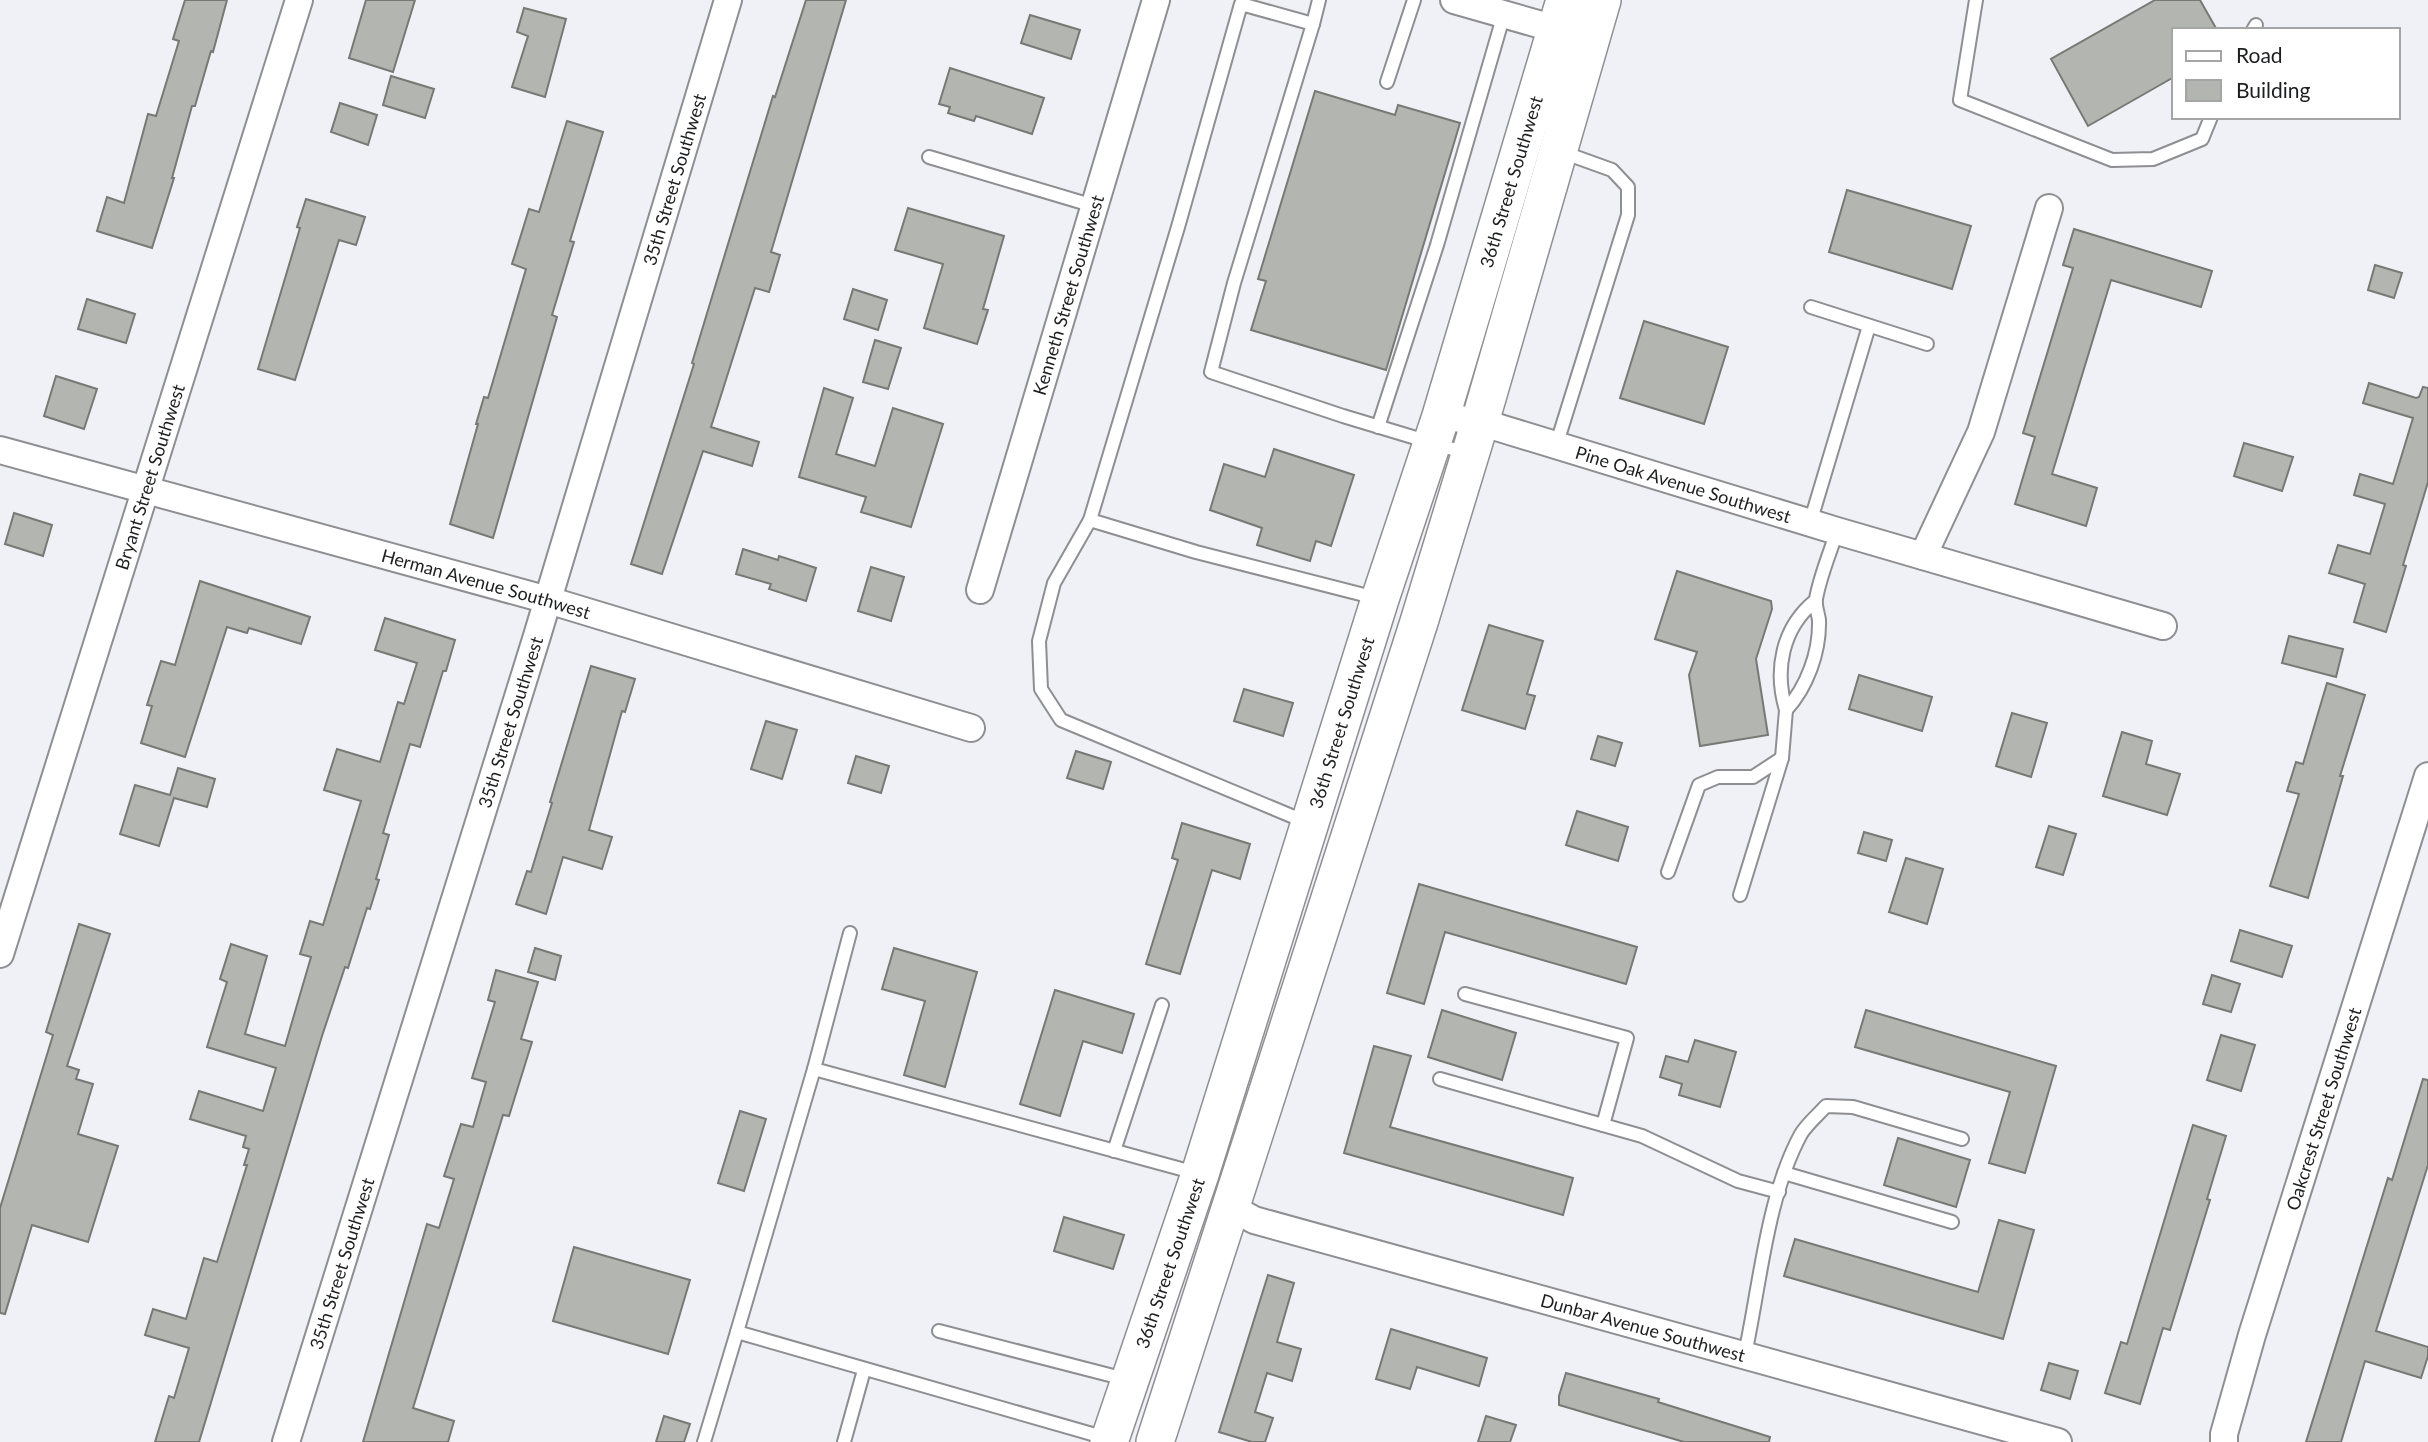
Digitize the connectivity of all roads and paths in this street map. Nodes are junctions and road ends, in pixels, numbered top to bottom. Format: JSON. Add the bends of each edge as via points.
{"nodes":[{"id":1,"x":299,"y":0,"type":"edge"},
{"id":2,"x":728,"y":0,"type":"edge"},
{"id":3,"x":1156,"y":0,"type":"edge"},
{"id":4,"x":1319,"y":0,"type":"edge"},
{"id":5,"x":1415,"y":0,"type":"edge"},
{"id":6,"x":1454,"y":0,"type":"edge"},
{"id":7,"x":1602,"y":0,"type":"edge"},
{"id":8,"x":1976,"y":0,"type":"edge"},
{"id":9,"x":1504,"y":14,"type":"junction"},
{"id":10,"x":1560,"y":15,"type":"edge"},
{"id":11,"x":1313,"y":24,"type":"junction"},
{"id":12,"x":1591,"y":38,"type":"junction"},
{"id":13,"x":1387,"y":82,"type":"dead end"},
{"id":14,"x":2210,"y":119,"type":"edge"},
{"id":15,"x":1558,"y":151,"type":"junction"},
{"id":16,"x":929,"y":157,"type":"dead end"},
{"id":17,"x":1094,"y":206,"type":"junction"},
{"id":18,"x":2049,"y":208,"type":"dead end"},
{"id":19,"x":1811,"y":307,"type":"dead end"},
{"id":20,"x":1870,"y":326,"type":"junction"},
{"id":21,"x":1927,"y":344,"type":"dead end"},
{"id":22,"x":1378,"y":426,"type":"junction"},
{"id":23,"x":1436,"y":430,"type":"junction"},
{"id":24,"x":1475,"y":438,"type":"junction"},
{"id":25,"x":1556,"y":446,"type":"junction"},
{"id":26,"x":0,"y":450,"type":"edge"},
{"id":27,"x":144,"y":489,"type":"junction"},
{"id":28,"x":1090,"y":520,"type":"junction"},
{"id":29,"x":1811,"y":523,"type":"junction"},
{"id":30,"x":1837,"y":531,"type":"junction"},
{"id":31,"x":1923,"y":555,"type":"junction"},
{"id":32,"x":980,"y":590,"type":"dead end"},
{"id":33,"x":1380,"y":599,"type":"junction"},
{"id":34,"x":548,"y":600,"type":"junction"},
{"id":35,"x":1815,"y":601,"type":"junction"},
{"id":36,"x":2163,"y":626,"type":"dead end"},
{"id":37,"x":1786,"y":710,"type":"junction"},
{"id":38,"x":971,"y":728,"type":"dead end"},
{"id":39,"x":1782,"y":758,"type":"junction"},
{"id":40,"x":2428,"y":776,"type":"edge"},
{"id":41,"x":1309,"y":824,"type":"junction"},
{"id":42,"x":1668,"y":872,"type":"dead end"},
{"id":43,"x":1740,"y":895,"type":"dead end"},
{"id":44,"x":850,"y":933,"type":"dead end"},
{"id":45,"x":0,"y":954,"type":"edge"},
{"id":46,"x":1465,"y":994,"type":"dead end"},
{"id":47,"x":1162,"y":1004,"type":"dead end"},
{"id":48,"x":814,"y":1069,"type":"junction"},
{"id":49,"x":1440,"y":1079,"type":"dead end"},
{"id":50,"x":1603,"y":1125,"type":"junction"},
{"id":51,"x":1962,"y":1139,"type":"dead end"},
{"id":52,"x":1114,"y":1151,"type":"junction"},
{"id":53,"x":1784,"y":1173,"type":"junction"},
{"id":54,"x":1215,"y":1191,"type":"junction"},
{"id":55,"x":1779,"y":1192,"type":"junction"},
{"id":56,"x":1952,"y":1222,"type":"dead end"},
{"id":57,"x":939,"y":1331,"type":"dead end"},
{"id":58,"x":737,"y":1332,"type":"junction"},
{"id":59,"x":1745,"y":1354,"type":"junction"},
{"id":60,"x":864,"y":1370,"type":"junction"},
{"id":61,"x":1129,"y":1381,"type":"junction"},
{"id":62,"x":1109,"y":1440,"type":"edge"},
{"id":63,"x":286,"y":1442,"type":"edge"},
{"id":64,"x":704,"y":1442,"type":"edge"},
{"id":65,"x":844,"y":1442,"type":"edge"},
{"id":66,"x":1155,"y":1442,"type":"edge"},
{"id":67,"x":2058,"y":1442,"type":"edge"},
{"id":68,"x":2224,"y":1442,"type":"edge"}],
"edges":[{"from":1,"to":27,"type":"street","name":"Bryant Street Southwest"},
{"from":2,"to":34,"type":"street","name":"35th Street Southwest"},
{"from":3,"to":17,"type":"street","name":"Kenneth Street Southwest"},
{"from":4,"to":11,"type":"lane"},
{"from":5,"to":13,"type":"lane"},
{"from":6,"to":9,"type":"street"},
{"from":7,"to":12,"type":"street","name":"36th Street Southwest"},
{"from":8,"to":14,"type":"lane","via":[[1960,100],[2112,160],[2153,159],[2202,139]]},
{"from":9,"to":10,"type":"street"},
{"from":9,"to":22,"type":"lane"},
{"from":10,"to":12,"type":"street"},
{"from":10,"to":23,"type":"street","name":"36th Street Southwest"},
{"from":11,"to":22,"type":"lane","via":[[1211,372]]},
{"from":11,"to":28,"type":"lane","via":[[1241,4]]},
{"from":12,"to":15,"type":"street","name":"36th Street Southwest"},
{"from":15,"to":24,"type":"street","name":"36th Street Southwest"},
{"from":15,"to":25,"type":"lane","via":[[1612,170],[1628,187],[1628,215]]},
{"from":16,"to":17,"type":"lane"},
{"from":17,"to":32,"type":"street","name":"Kenneth Street Southwest"},
{"from":18,"to":31,"type":"street","via":[[1981,432]]},
{"from":19,"to":20,"type":"lane"},
{"from":20,"to":21,"type":"lane"},
{"from":20,"to":29,"type":"lane"},
{"from":22,"to":23,"type":"lane"},
{"from":23,"to":24,"type":"street","name":"Pine Oak Avenue Southwest"},
{"from":23,"to":33,"type":"street","name":"36th Street Southwest"},
{"from":24,"to":25,"type":"street","name":"Pine Oak Avenue Southwest"},
{"from":24,"to":54,"type":"street","name":"36th Street Southwest","via":[[1419,622]]},
{"from":25,"to":29,"type":"street","name":"Pine Oak Avenue Southwest"},
{"from":26,"to":27,"type":"street","name":"Herman Avenue Southwest"},
{"from":27,"to":34,"type":"street","name":"Herman Avenue Southwest"},
{"from":27,"to":45,"type":"street","name":"Bryant Street Southwest"},
{"from":28,"to":33,"type":"lane"},
{"from":28,"to":41,"type":"lane","via":[[1054,583],[1039,641],[1041,689],[1061,720]]},
{"from":29,"to":30,"type":"street","name":"Pine Oak Avenue Southwest"},
{"from":30,"to":31,"type":"street","name":"Pine Oak Avenue Southwest"},
{"from":30,"to":35,"type":"lane"},
{"from":31,"to":36,"type":"street","name":"Pine Oak Avenue Southwest"},
{"from":33,"to":41,"type":"street","name":"36th Street Southwest"},
{"from":34,"to":38,"type":"street","name":"Herman Avenue Southwest"},
{"from":34,"to":63,"type":"street","name":"35th Street Southwest"},
{"from":35,"to":37,"type":"lane","via":[[1817,645],[1803,687]]},
{"from":35,"to":37,"type":"lane","via":[[1800,613],[1787,640],[1779,671]]},
{"from":37,"to":39,"type":"lane"},
{"from":39,"to":42,"type":"lane","via":[[1753,777],[1718,777],[1699,785]]},
{"from":39,"to":43,"type":"lane"},
{"from":40,"to":68,"type":"street","name":"Oakcrest Street Southwest","via":[[2252,1335]]},
{"from":41,"to":54,"type":"street","name":"36th Street Southwest"},
{"from":44,"to":48,"type":"lane"},
{"from":46,"to":50,"type":"lane","via":[[1627,1038]]},
{"from":47,"to":52,"type":"lane"},
{"from":48,"to":52,"type":"lane"},
{"from":48,"to":58,"type":"lane"},
{"from":49,"to":50,"type":"lane"},
{"from":50,"to":55,"type":"lane","via":[[1642,1136],[1738,1181]]},
{"from":51,"to":53,"type":"lane","via":[[1853,1108],[1826,1106],[1802,1132]]},
{"from":52,"to":54,"type":"lane"},
{"from":53,"to":55,"type":"lane"},
{"from":53,"to":56,"type":"lane"},
{"from":54,"to":59,"type":"street","name":"Dunbar Avenue Southwest","via":[[1254,1220]]},
{"from":54,"to":61,"type":"street","name":"36th Street Southwest"},
{"from":54,"to":66,"type":"street","name":"36th Street Southwest"},
{"from":55,"to":59,"type":"lane"},
{"from":57,"to":61,"type":"lane"},
{"from":58,"to":60,"type":"lane"},
{"from":58,"to":64,"type":"lane"},
{"from":59,"to":67,"type":"street","name":"Dunbar Avenue Southwest"},
{"from":60,"to":62,"type":"lane"},
{"from":60,"to":65,"type":"lane"},
{"from":61,"to":62,"type":"street","name":"36th Street Southwest"}]}
